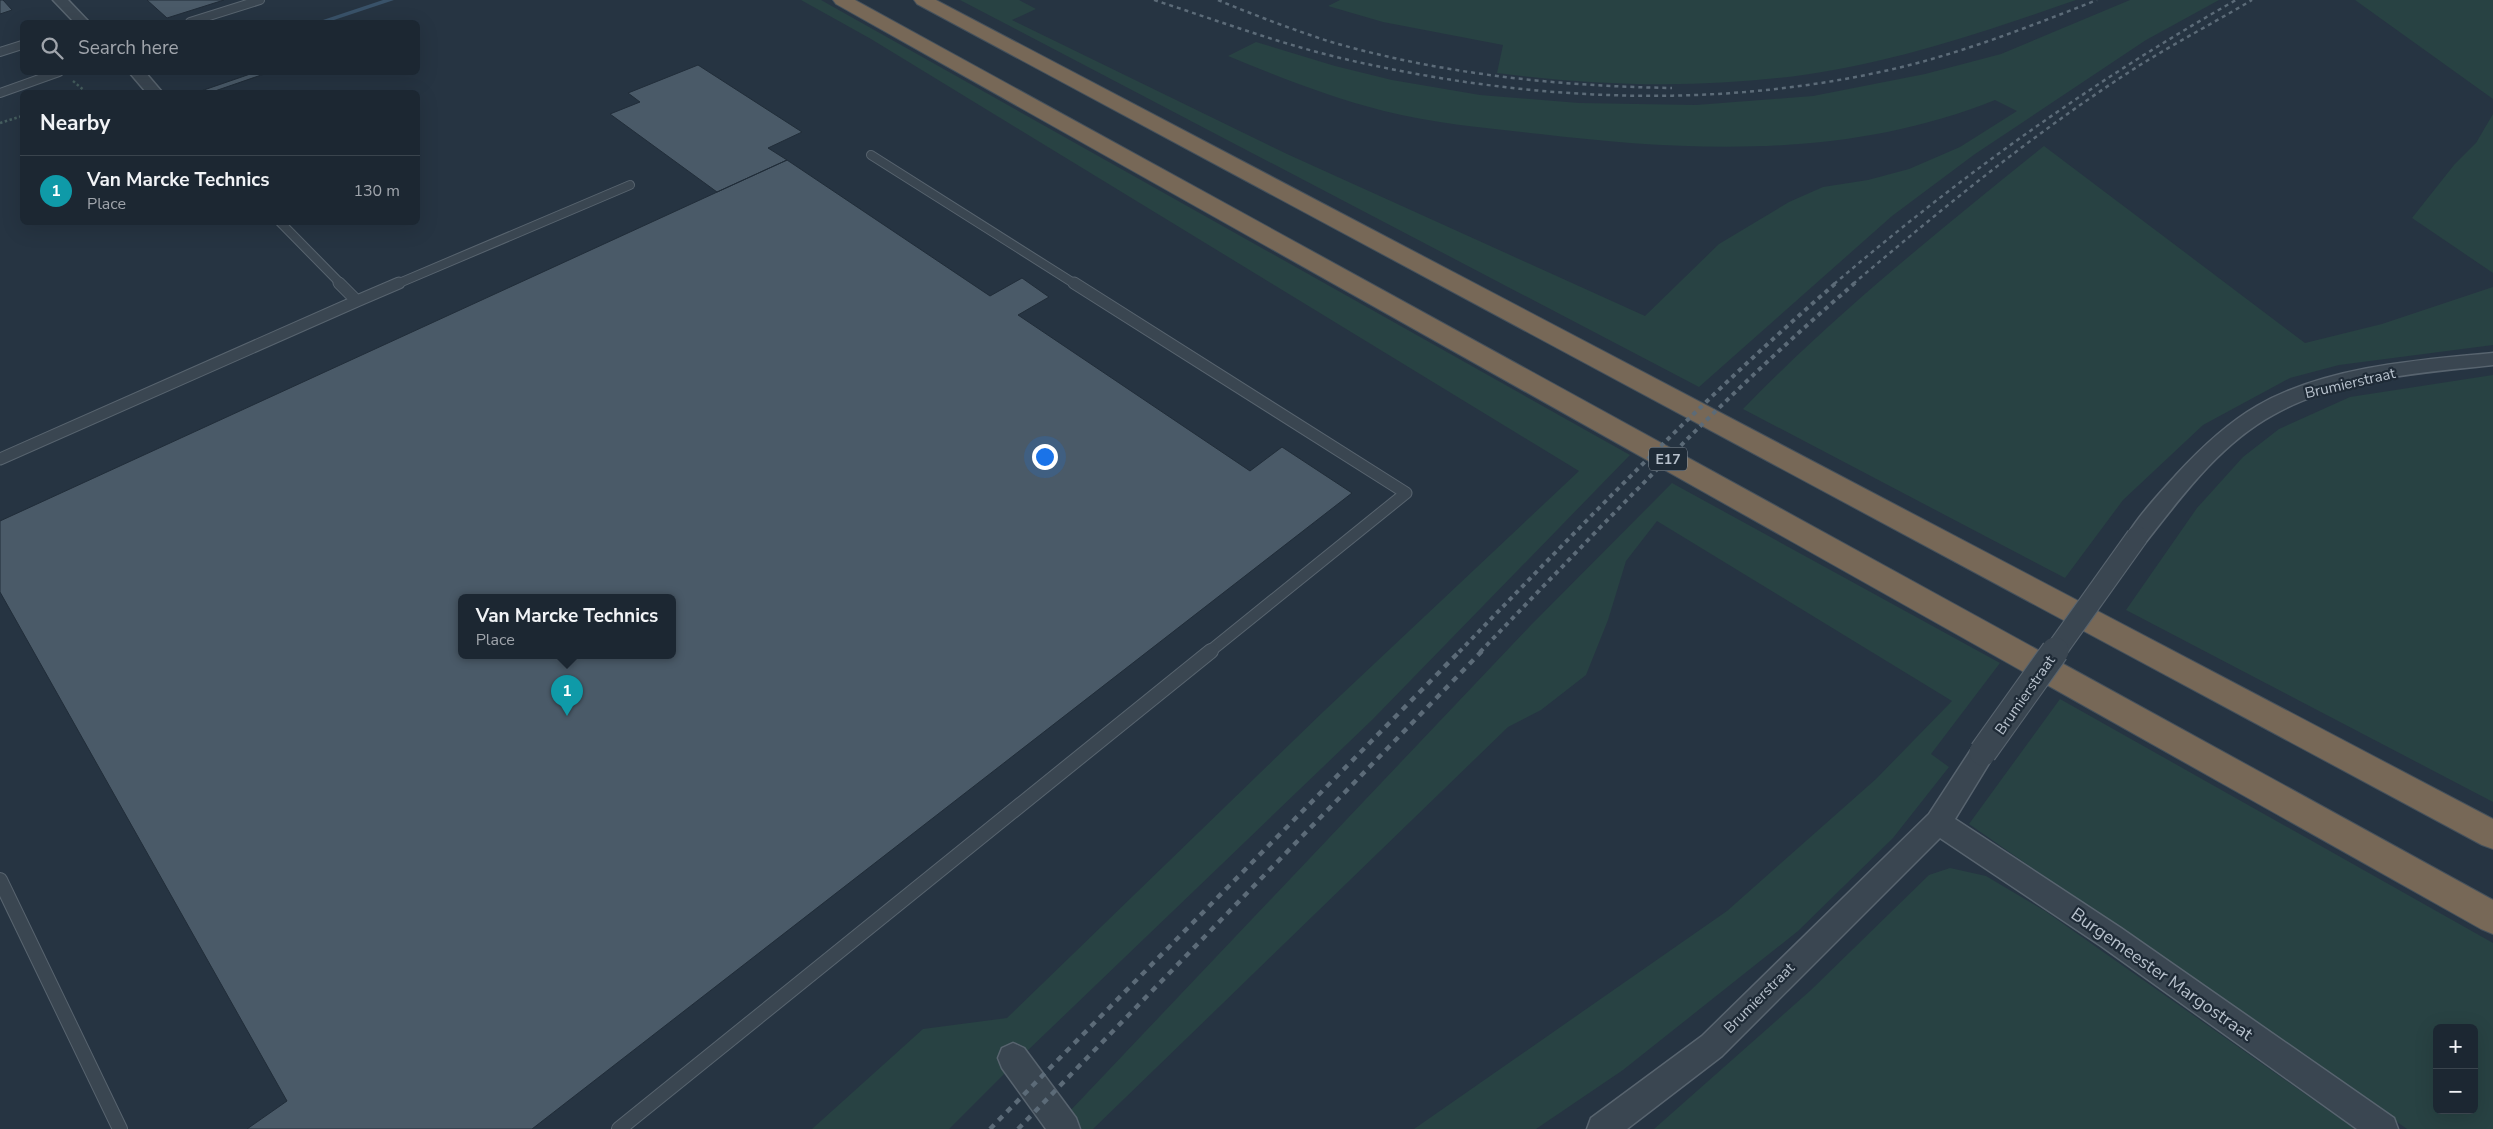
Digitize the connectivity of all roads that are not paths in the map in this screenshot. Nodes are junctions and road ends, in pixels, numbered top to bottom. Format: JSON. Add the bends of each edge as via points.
{"nodes":[{"id":1,"x":60,"y":0,"type":"edge"},
{"id":2,"x":260,"y":0,"type":"edge"},
{"id":3,"x":842,"y":0,"type":"edge"},
{"id":4,"x":923,"y":0,"type":"edge"},
{"id":5,"x":80,"y":20,"type":"edge"},
{"id":6,"x":196,"y":20,"type":"edge"},
{"id":7,"x":20,"y":46,"type":"edge"},
{"id":8,"x":0,"y":52,"type":"edge"},
{"id":9,"x":51,"y":75,"type":"edge"},
{"id":10,"x":139,"y":75,"type":"edge"},
{"id":11,"x":152,"y":90,"type":"edge"},
{"id":12,"x":0,"y":93,"type":"edge"},
{"id":13,"x":871,"y":155,"type":"dead end"},
{"id":14,"x":630,"y":185,"type":"dead end"},
{"id":15,"x":283,"y":225,"type":"edge"},
{"id":16,"x":357,"y":302,"type":"junction"},
{"id":17,"x":2493,"y":358,"type":"edge"},
{"id":18,"x":0,"y":459,"type":"edge"},
{"id":19,"x":1938,"y":822,"type":"junction"},
{"id":20,"x":2493,"y":836,"type":"edge"},
{"id":21,"x":0,"y":880,"type":"edge"},
{"id":22,"x":2493,"y":918,"type":"edge"},
{"id":23,"x":1013,"y":1058,"type":"dead end"},
{"id":24,"x":120,"y":1129,"type":"edge"},
{"id":25,"x":619,"y":1129,"type":"edge"},
{"id":26,"x":1066,"y":1129,"type":"edge"},
{"id":27,"x":1602,"y":1129,"type":"edge"},
{"id":28,"x":2384,"y":1129,"type":"edge"}],
"edges":[{"from":1,"to":5,"type":"street"},
{"from":2,"to":6,"type":"lane"},
{"from":3,"to":22,"type":"highway","number":"E17"},
{"from":4,"to":20,"type":"highway"},
{"from":7,"to":8,"type":"lane"},
{"from":9,"to":12,"type":"lane"},
{"from":10,"to":11,"type":"street"},
{"from":13,"to":25,"type":"lane","via":[[1406,493]]},
{"from":14,"to":16,"type":"lane"},
{"from":15,"to":16,"type":"lane"},
{"from":16,"to":18,"type":"lane"},
{"from":17,"to":19,"type":"street","name":"Brumierstraat","bridge":true,"via":[[2319,387],[2265,411],[2233,433],[2183,478],[2136,538]]},
{"from":19,"to":27,"type":"street","name":"Brumierstraat","via":[[1712,1046]]},
{"from":19,"to":28,"type":"street","name":"Burgemeester Margostraat","via":[[2111,937]]},
{"from":21,"to":24,"type":"lane"},
{"from":23,"to":26,"type":"street"}]}
